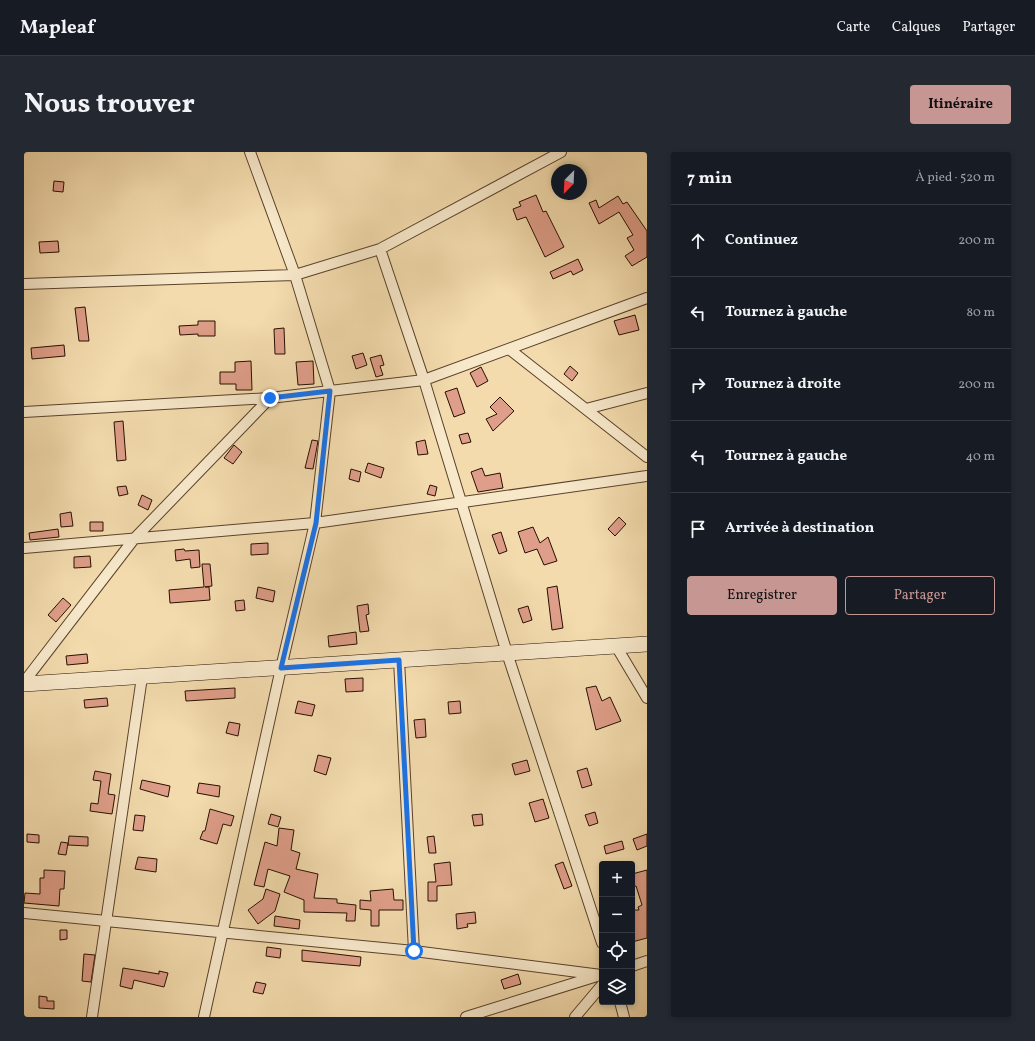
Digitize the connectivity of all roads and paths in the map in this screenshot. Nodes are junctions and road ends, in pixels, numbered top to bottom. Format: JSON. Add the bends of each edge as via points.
{"nodes":[{"id":1,"x":250,"y":152,"type":"edge"},
{"id":2,"x":561,"y":152,"type":"edge"},
{"id":3,"x":380,"y":249,"type":"junction"},
{"id":4,"x":295,"y":275,"type":"junction"},
{"id":5,"x":24,"y":284,"type":"edge"},
{"id":6,"x":647,"y":298,"type":"edge"},
{"id":7,"x":510,"y":349,"type":"junction"},
{"id":8,"x":424,"y":380,"type":"junction"},
{"id":9,"x":330,"y":391,"type":"junction"},
{"id":10,"x":647,"y":393,"type":"edge"},
{"id":11,"x":270,"y":398,"type":"junction"},
{"id":12,"x":586,"y":409,"type":"junction"},
{"id":13,"x":24,"y":412,"type":"edge"},
{"id":14,"x":647,"y":457,"type":"edge"},
{"id":15,"x":647,"y":476,"type":"edge"},
{"id":16,"x":462,"y":504,"type":"junction"},
{"id":17,"x":316,"y":523,"type":"junction"},
{"id":18,"x":134,"y":540,"type":"junction"},
{"id":19,"x":24,"y":548,"type":"edge"},
{"id":20,"x":647,"y":644,"type":"edge"},
{"id":21,"x":616,"y":646,"type":"junction"},
{"id":22,"x":507,"y":653,"type":"junction"},
{"id":23,"x":399,"y":660,"type":"junction"},
{"id":24,"x":281,"y":668,"type":"junction"},
{"id":25,"x":142,"y":677,"type":"junction"},
{"id":26,"x":24,"y":683,"type":"edge"},
{"id":27,"x":647,"y":698,"type":"edge"},
{"id":28,"x":24,"y":913,"type":"edge"},
{"id":29,"x":106,"y":921,"type":"junction"},
{"id":30,"x":222,"y":932,"type":"junction"},
{"id":31,"x":599,"y":934,"type":"edge"},
{"id":32,"x":414,"y":951,"type":"junction"},
{"id":33,"x":647,"y":961,"type":"edge"},
{"id":34,"x":635,"y":965,"type":"edge"},
{"id":35,"x":599,"y":978,"type":"edge"},
{"id":36,"x":599,"y":979,"type":"edge"},
{"id":37,"x":599,"y":982,"type":"edge"},
{"id":38,"x":621,"y":1005,"type":"edge"},
{"id":39,"x":92,"y":1017,"type":"edge"},
{"id":40,"x":204,"y":1017,"type":"edge"},
{"id":41,"x":466,"y":1017,"type":"edge"},
{"id":42,"x":575,"y":1017,"type":"edge"},
{"id":43,"x":624,"y":1017,"type":"edge"}],
"edges":[{"from":1,"to":4,"type":"street"},
{"from":2,"to":3,"type":"street"},
{"from":3,"to":4,"type":"street"},
{"from":3,"to":8,"type":"street"},
{"from":4,"to":5,"type":"street"},
{"from":4,"to":9,"type":"street"},
{"from":6,"to":7,"type":"street"},
{"from":7,"to":8,"type":"street"},
{"from":7,"to":12,"type":"street"},
{"from":8,"to":9,"type":"street"},
{"from":8,"to":16,"type":"street"},
{"from":9,"to":11,"type":"street"},
{"from":9,"to":17,"type":"street"},
{"from":10,"to":12,"type":"street"},
{"from":11,"to":13,"type":"street"},
{"from":11,"to":18,"type":"street"},
{"from":12,"to":14,"type":"street"},
{"from":15,"to":16,"type":"street"},
{"from":16,"to":17,"type":"street"},
{"from":16,"to":22,"type":"street"},
{"from":17,"to":18,"type":"street"},
{"from":17,"to":24,"type":"street"},
{"from":18,"to":19,"type":"street"},
{"from":18,"to":26,"type":"street"},
{"from":20,"to":21,"type":"street"},
{"from":21,"to":22,"type":"street"},
{"from":21,"to":27,"type":"street"},
{"from":22,"to":23,"type":"street"},
{"from":22,"to":31,"type":"street"},
{"from":23,"to":24,"type":"street"},
{"from":23,"to":32,"type":"street"},
{"from":24,"to":25,"type":"street"},
{"from":24,"to":30,"type":"street"},
{"from":25,"to":26,"type":"street"},
{"from":25,"to":29,"type":"street"},
{"from":28,"to":29,"type":"street"},
{"from":29,"to":30,"type":"street"},
{"from":29,"to":39,"type":"street"},
{"from":30,"to":32,"type":"street"},
{"from":30,"to":40,"type":"street"},
{"from":32,"to":35,"type":"street"},
{"from":33,"to":34,"type":"street"},
{"from":36,"to":41,"type":"street"},
{"from":37,"to":42,"type":"street"},
{"from":38,"to":43,"type":"street"}]}
